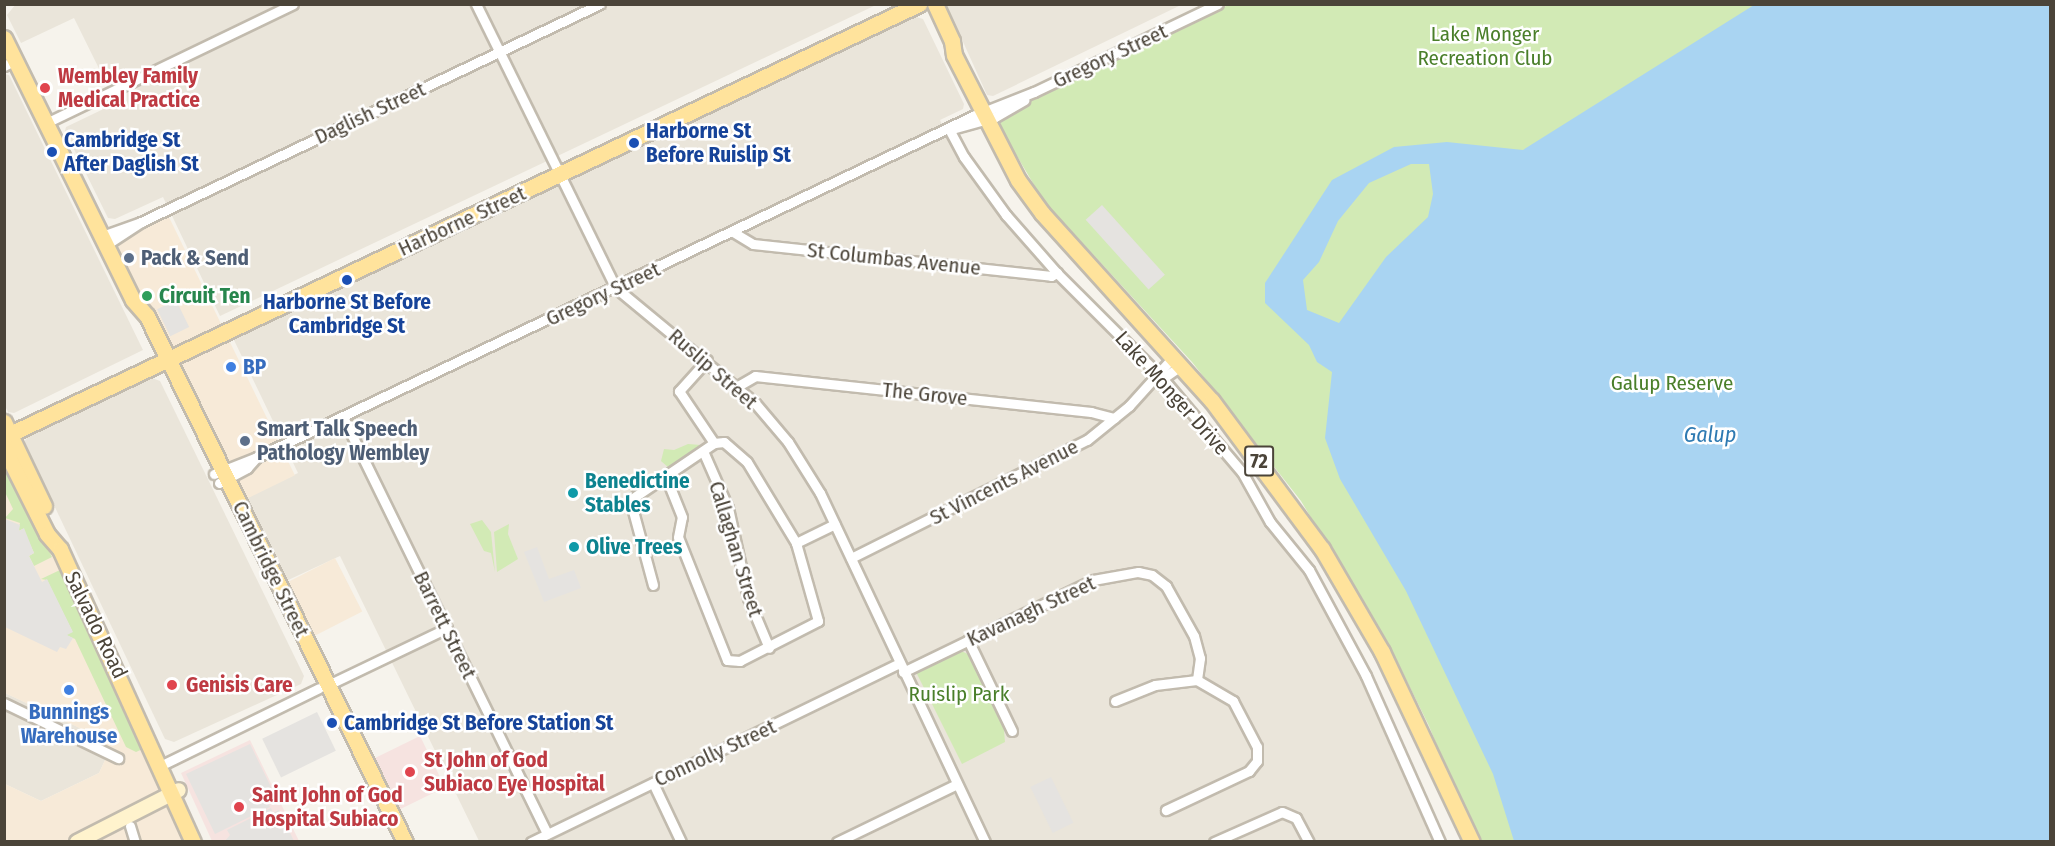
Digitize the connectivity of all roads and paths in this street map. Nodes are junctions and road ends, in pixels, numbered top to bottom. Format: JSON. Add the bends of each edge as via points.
{"nodes":[{"id":1,"x":293,"y":4,"type":"edge"},
{"id":2,"x":476,"y":4,"type":"edge"},
{"id":3,"x":600,"y":4,"type":"edge"},
{"id":4,"x":898,"y":4,"type":"edge"},
{"id":5,"x":919,"y":4,"type":"edge"},
{"id":6,"x":924,"y":4,"type":"edge"},
{"id":7,"x":935,"y":4,"type":"edge"},
{"id":8,"x":1218,"y":4,"type":"edge"},
{"id":9,"x":4,"y":38,"type":"edge"},
{"id":10,"x":500,"y":52,"type":"junction"},
{"id":11,"x":954,"y":56,"type":"junction"},
{"id":12,"x":9,"y":59,"type":"edge"},
{"id":13,"x":985,"y":116,"type":"junction"},
{"id":14,"x":46,"y":123,"type":"junction"},
{"id":15,"x":950,"y":129,"type":"junction"},
{"id":16,"x":558,"y":171,"type":"junction"},
{"id":17,"x":733,"y":232,"type":"junction"},
{"id":18,"x":104,"y":240,"type":"junction"},
{"id":19,"x":1057,"y":273,"type":"junction"},
{"id":20,"x":616,"y":288,"type":"junction"},
{"id":21,"x":162,"y":358,"type":"junction"},
{"id":22,"x":707,"y":360,"type":"junction"},
{"id":23,"x":1178,"y":361,"type":"junction"},
{"id":24,"x":1160,"y":376,"type":"junction"},
{"id":25,"x":738,"y":386,"type":"junction"},
{"id":26,"x":343,"y":417,"type":"junction"},
{"id":27,"x":1114,"y":418,"type":"junction"},
{"id":28,"x":6,"y":433,"type":"edge"},
{"id":29,"x":714,"y":443,"type":"junction"},
{"id":30,"x":703,"y":451,"type":"junction"},
{"id":31,"x":220,"y":476,"type":"junction"},
{"id":32,"x":666,"y":477,"type":"junction"},
{"id":33,"x":836,"y":524,"type":"junction"},
{"id":34,"x":796,"y":543,"type":"junction"},
{"id":35,"x":851,"y":558,"type":"junction"},
{"id":36,"x":653,"y":585,"type":"dead end"},
{"id":37,"x":447,"y":628,"type":"junction"},
{"id":38,"x":968,"y":640,"type":"junction"},
{"id":39,"x":769,"y":648,"type":"junction"},
{"id":40,"x":900,"y":668,"type":"junction"},
{"id":41,"x":1197,"y":680,"type":"junction"},
{"id":42,"x":324,"y":687,"type":"junction"},
{"id":43,"x":132,"y":701,"type":"junction"},
{"id":44,"x":1115,"y":701,"type":"dead end"},
{"id":45,"x":4,"y":703,"type":"edge"},
{"id":46,"x":1012,"y":731,"type":"dead end"},
{"id":47,"x":118,"y":758,"type":"dead end"},
{"id":48,"x":166,"y":763,"type":"junction"},
{"id":49,"x":653,"y":783,"type":"junction"},
{"id":50,"x":957,"y":784,"type":"junction"},
{"id":51,"x":177,"y":797,"type":"junction"},
{"id":52,"x":1167,"y":810,"type":"dead end"},
{"id":53,"x":1460,"y":823,"type":"junction"},
{"id":54,"x":130,"y":826,"type":"junction"},
{"id":55,"x":548,"y":834,"type":"junction"},
{"id":56,"x":86,"y":841,"type":"edge"},
{"id":57,"x":135,"y":842,"type":"edge"},
{"id":58,"x":193,"y":842,"type":"edge"},
{"id":59,"x":203,"y":842,"type":"edge"},
{"id":60,"x":395,"y":842,"type":"edge"},
{"id":61,"x":405,"y":842,"type":"edge"},
{"id":62,"x":531,"y":842,"type":"edge"},
{"id":63,"x":681,"y":842,"type":"edge"},
{"id":64,"x":837,"y":842,"type":"edge"},
{"id":65,"x":985,"y":842,"type":"edge"},
{"id":66,"x":1214,"y":842,"type":"edge"},
{"id":67,"x":1309,"y":842,"type":"edge"},
{"id":68,"x":1440,"y":842,"type":"edge"},
{"id":69,"x":1462,"y":842,"type":"edge"},
{"id":70,"x":1472,"y":842,"type":"edge"}],
"edges":[{"from":1,"to":14,"type":"street"},
{"from":2,"to":10,"type":"street","name":"Ruslip Street"},
{"from":3,"to":10,"type":"street","name":"Daglish Street"},
{"from":4,"to":16,"type":"main road","name":"Harborne Street"},
{"from":5,"to":16,"type":"main road","name":"Harborne Street"},
{"from":6,"to":11,"type":"main road","number":"72","via":[[943,44]]},
{"from":7,"to":11,"type":"main road","number":"72","via":[[952,40]]},
{"from":8,"to":13,"type":"street","name":"Gregory Street"},
{"from":9,"to":12,"type":"main road","name":"Cambridge Street"},
{"from":10,"to":16,"type":"street","name":"Ruslip Street"},
{"from":10,"to":18,"type":"street","name":"Daglish Street"},
{"from":11,"to":13,"type":"main road","number":"72"},
{"from":12,"to":14,"type":"main road","name":"Cambridge Street"},
{"from":13,"to":15,"type":"street","name":"Gregory Street"},
{"from":13,"to":23,"type":"main road","name":"Lake Monger Drive","number":"72","via":[[1042,213]]},
{"from":14,"to":18,"type":"main road","name":"Cambridge Street"},
{"from":15,"to":17,"type":"street","name":"Gregory Street"},
{"from":15,"to":19,"type":"street","name":"Lake Monger Drive","via":[[963,157],[1006,215]]},
{"from":16,"to":20,"type":"street","name":"Ruslip Street"},
{"from":16,"to":21,"type":"main road","name":"Harborne Street"},
{"from":17,"to":19,"type":"street","name":"St Columbas Avenue","via":[[753,244],[1051,276]]},
{"from":17,"to":20,"type":"street","name":"Gregory Street"},
{"from":18,"to":21,"type":"main road","name":"Cambridge Street"},
{"from":19,"to":24,"type":"street","name":"Lake Monger Drive"},
{"from":20,"to":22,"type":"street","name":"Ruslip Street"},
{"from":20,"to":26,"type":"street","name":"Gregory Street"},
{"from":21,"to":28,"type":"main road","name":"Harborne Street"},
{"from":21,"to":31,"type":"main road","name":"Cambridge Street"},
{"from":22,"to":25,"type":"street","name":"Ruslip Street"},
{"from":22,"to":29,"type":"street","via":[[679,392]]},
{"from":23,"to":24,"type":"street","name":"St Vincents Avenue"},
{"from":23,"to":53,"type":"main road","name":"Lake Monger Drive","number":"72","via":[[1276,483],[1359,610],[1413,714]]},
{"from":24,"to":27,"type":"street","name":"St Vincents Avenue"},
{"from":24,"to":68,"type":"street","name":"Lake Monger Drive","via":[[1242,472],[1270,522],[1309,570],[1366,676]]},
{"from":25,"to":27,"type":"street","name":"The Grove","via":[[754,376],[1091,412]]},
{"from":25,"to":33,"type":"street","name":"Ruslip Street","via":[[788,442]]},
{"from":26,"to":31,"type":"street","name":"Gregory Street"},
{"from":26,"to":37,"type":"street","name":"Barrett Street"},
{"from":27,"to":35,"type":"street","name":"St Vincents Avenue","via":[[1055,459]]},
{"from":28,"to":43,"type":"main road","name":"Salvado Road","via":[[56,531],[60,549]]},
{"from":29,"to":30,"type":"street"},
{"from":29,"to":34,"type":"street","via":[[730,444],[747,462]]},
{"from":30,"to":32,"type":"street"},
{"from":30,"to":39,"type":"street","name":"Callaghan Street","via":[[728,508],[748,598]]},
{"from":31,"to":42,"type":"main road","name":"Cambridge Street"},
{"from":32,"to":36,"type":"street","via":[[632,496],[628,504]]},
{"from":32,"to":39,"type":"street","via":[[682,517],[678,537],[724,657],[740,661]]},
{"from":33,"to":34,"type":"street"},
{"from":33,"to":35,"type":"street","name":"Ruslip Street"},
{"from":34,"to":39,"type":"street","via":[[819,614],[814,626]]},
{"from":35,"to":40,"type":"street","name":"Ruslip Street"},
{"from":37,"to":42,"type":"street"},
{"from":37,"to":55,"type":"street","name":"Barrett Street"},
{"from":38,"to":40,"type":"street","name":"Kavanagh Street"},
{"from":38,"to":41,"type":"street","name":"Kavanagh Street","via":[[1094,580],[1114,574],[1147,573],[1166,586],[1194,636],[1200,658]]},
{"from":38,"to":46,"type":"street"},
{"from":40,"to":49,"type":"street","name":"Connolly Street"},
{"from":40,"to":50,"type":"street","name":"Ruslip Street"},
{"from":41,"to":44,"type":"street","via":[[1155,685]]},
{"from":41,"to":52,"type":"street","via":[[1233,701],[1257,747],[1258,758],[1249,771]]},
{"from":42,"to":48,"type":"street"},
{"from":42,"to":60,"type":"main road","name":"Cambridge Street"},
{"from":42,"to":61,"type":"main road","name":"Cambridge Street"},
{"from":43,"to":48,"type":"main road"},
{"from":43,"to":51,"type":"main road"},
{"from":45,"to":47,"type":"street"},
{"from":48,"to":51,"type":"main road"},
{"from":49,"to":55,"type":"street","name":"Connolly Street"},
{"from":49,"to":63,"type":"street"},
{"from":50,"to":64,"type":"street"},
{"from":50,"to":65,"type":"street","name":"Ruslip Street"},
{"from":51,"to":54,"type":"street"},
{"from":51,"to":56,"type":"street"},
{"from":51,"to":58,"type":"main road"},
{"from":51,"to":59,"type":"main road"},
{"from":53,"to":69,"type":"main road","name":"Lake Monger Drive","number":"72"},
{"from":53,"to":70,"type":"main road","name":"Lake Monger Drive","number":"72"},
{"from":54,"to":56,"type":"street"},
{"from":54,"to":57,"type":"street"},
{"from":55,"to":62,"type":"street","name":"Connolly Street"},
{"from":66,"to":67,"type":"street","via":[[1282,812],[1296,818]]}]}
